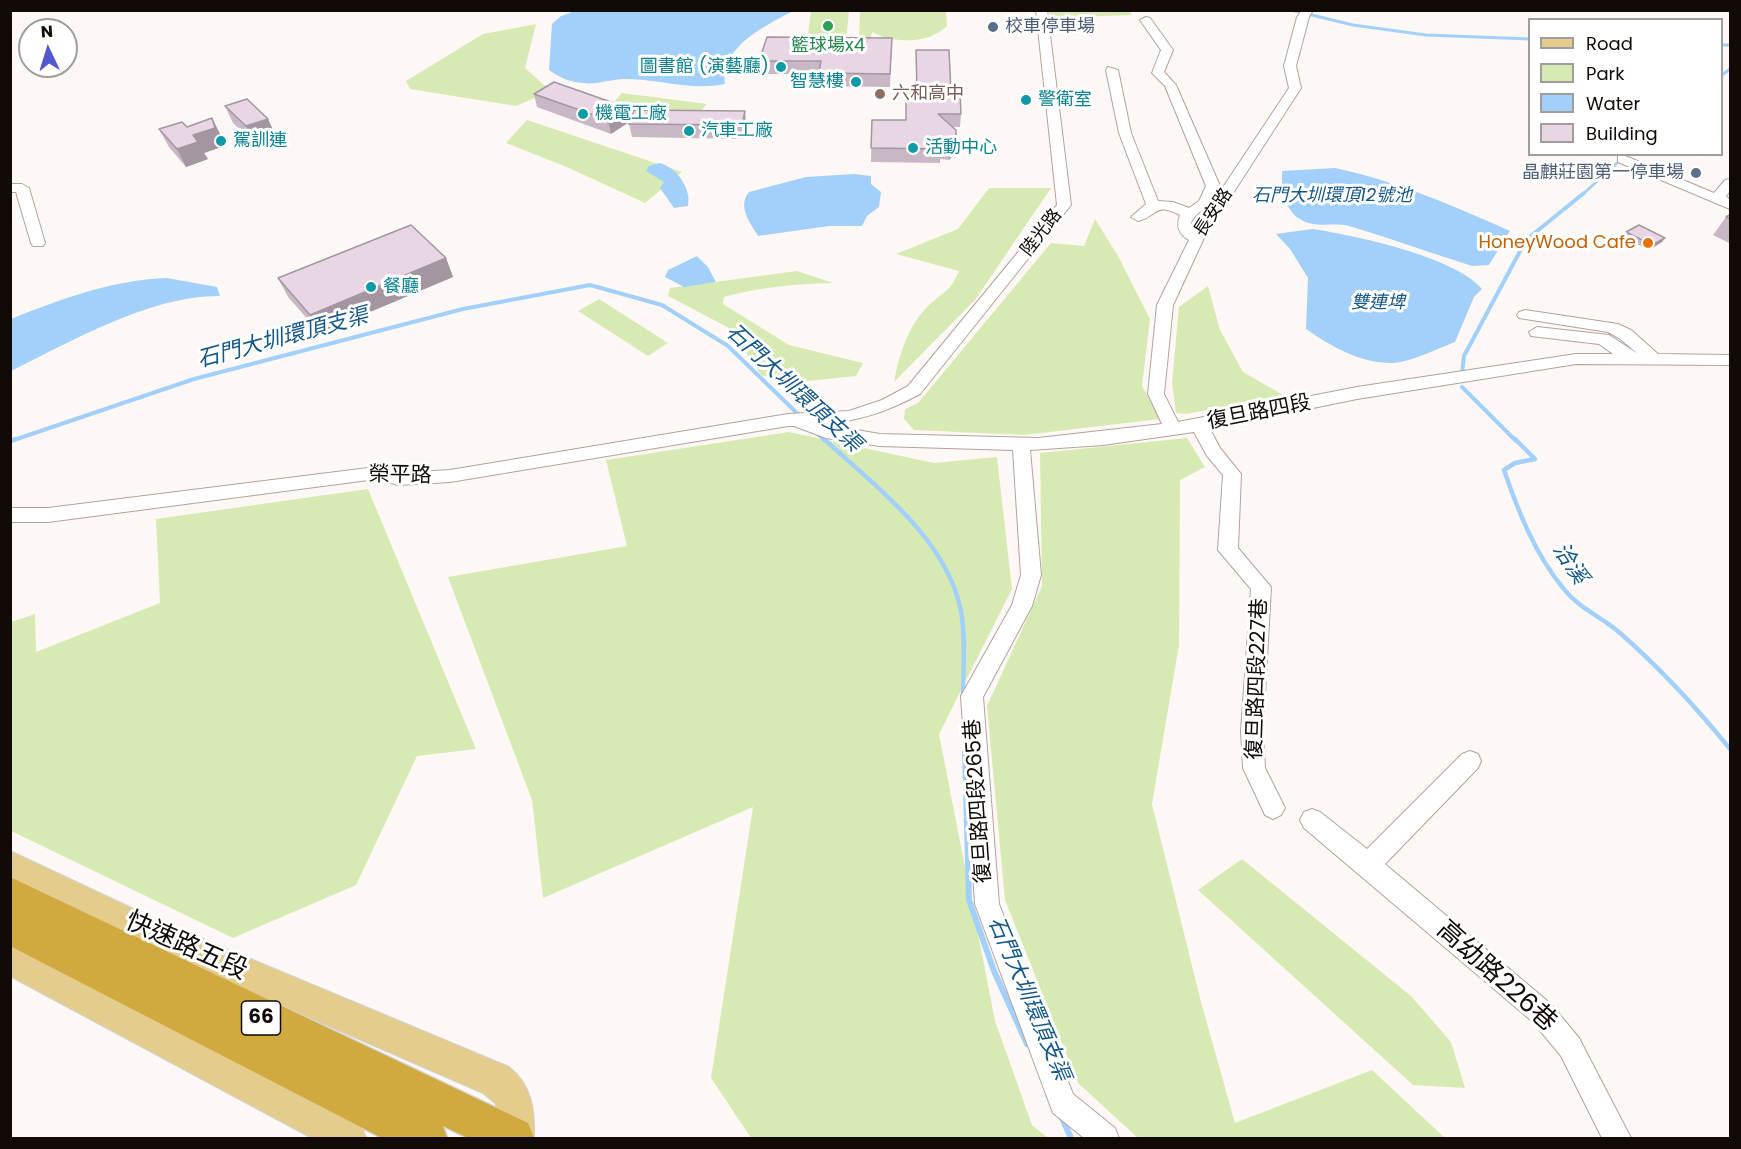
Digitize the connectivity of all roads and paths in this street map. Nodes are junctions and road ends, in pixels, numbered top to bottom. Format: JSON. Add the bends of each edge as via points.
{"nodes":[{"id":1,"x":1041,"y":10,"type":"edge"},
{"id":2,"x":1305,"y":14,"type":"edge"},
{"id":3,"x":1146,"y":20,"type":"dead end"},
{"id":4,"x":1112,"y":70,"type":"dead end"},
{"id":5,"x":1623,"y":159,"type":"dead end"},
{"id":6,"x":1731,"y":183,"type":"edge"},
{"id":7,"x":10,"y":188,"type":"edge"},
{"id":8,"x":1725,"y":203,"type":"edge"},
{"id":9,"x":1153,"y":205,"type":"junction"},
{"id":10,"x":1188,"y":213,"type":"junction"},
{"id":11,"x":1138,"y":217,"type":"dead end"},
{"id":12,"x":1197,"y":238,"type":"junction"},
{"id":13,"x":38,"y":243,"type":"dead end"},
{"id":14,"x":1525,"y":315,"type":"dead end"},
{"id":15,"x":1537,"y":332,"type":"dead end"},
{"id":16,"x":1629,"y":358,"type":"junction"},
{"id":17,"x":1652,"y":358,"type":"junction"},
{"id":18,"x":1731,"y":360,"type":"edge"},
{"id":19,"x":888,"y":404,"type":"junction"},
{"id":20,"x":788,"y":420,"type":"junction"},
{"id":21,"x":1199,"y":425,"type":"junction"},
{"id":22,"x":1172,"y":427,"type":"junction"},
{"id":23,"x":905,"y":439,"type":"junction"},
{"id":24,"x":1021,"y":444,"type":"junction"},
{"id":25,"x":10,"y":514,"type":"edge"},
{"id":26,"x":1470,"y":761,"type":"dead end"},
{"id":27,"x":1273,"y":808,"type":"dead end"},
{"id":28,"x":1312,"y":820,"type":"dead end"},
{"id":29,"x":1368,"y":865,"type":"junction"},
{"id":30,"x":10,"y":866,"type":"edge"},
{"id":31,"x":10,"y":895,"type":"edge"},
{"id":32,"x":10,"y":925,"type":"edge"},
{"id":33,"x":10,"y":958,"type":"edge"},
{"id":34,"x":348,"y":1138,"type":"edge"},
{"id":35,"x":426,"y":1138,"type":"edge"},
{"id":36,"x":514,"y":1138,"type":"edge"},
{"id":37,"x":1105,"y":1138,"type":"edge"},
{"id":38,"x":1617,"y":1138,"type":"edge"}],
"edges":[{"from":1,"to":19,"type":"street","name":"陸光路","via":[[1064,206],[914,390]]},
{"from":2,"to":12,"type":"street","name":"長安路","via":[[1290,66],[1295,88]]},
{"from":3,"to":10,"type":"street","via":[[1167,50],[1158,73],[1170,85],[1213,186],[1204,204]]},
{"from":4,"to":9,"type":"street","via":[[1125,133]]},
{"from":5,"to":8,"type":"street"},
{"from":6,"to":8,"type":"street","via":[[1719,195]]},
{"from":7,"to":13,"type":"street","via":[[22,188]]},
{"from":9,"to":10,"type":"street","via":[[1173,206]]},
{"from":9,"to":11,"type":"street"},
{"from":10,"to":12,"type":"street","via":[[1184,223],[1187,233]]},
{"from":12,"to":22,"type":"street","name":"長安路","via":[[1165,305],[1156,394]]},
{"from":14,"to":17,"type":"street","via":[[1612,328]]},
{"from":15,"to":16,"type":"street","via":[[1604,339]]},
{"from":16,"to":17,"type":"street","name":"復旦路四段"},
{"from":16,"to":21,"type":"street","name":"復旦路四段","via":[[1576,359],[1357,393]]},
{"from":17,"to":18,"type":"street","name":"復旦路四段"},
{"from":19,"to":20,"type":"street","name":"陸光路","via":[[850,417]]},
{"from":19,"to":23,"type":"street","via":[[884,425]]},
{"from":20,"to":23,"type":"street","name":"復旦路四段","via":[[826,432],[880,440]]},
{"from":20,"to":25,"type":"street","name":"榮平路","via":[[450,476],[398,479],[376,473],[48,515]]},
{"from":21,"to":22,"type":"street","name":"復旦路四段"},
{"from":21,"to":27,"type":"street","name":"復旦路四段227巷","via":[[1213,452],[1232,474],[1228,549],[1261,587],[1252,731],[1254,768]]},
{"from":22,"to":24,"type":"street","name":"復旦路四段","via":[[1102,439]]},
{"from":23,"to":24,"type":"street","name":"復旦路四段"},
{"from":24,"to":37,"type":"street","name":"復旦路四段265巷","via":[[1031,575],[1022,606],[972,696],[987,903],[1063,1103]]},
{"from":26,"to":29,"type":"street"},
{"from":28,"to":29,"type":"street","name":"高幼路226巷"},
{"from":29,"to":38,"type":"street","name":"高幼路226巷","via":[[1542,1013],[1570,1047]]},
{"from":30,"to":36,"type":"main road","name":"快速路五段","number":"66","via":[[144,930],[496,1080],[512,1094]]},
{"from":31,"to":36,"type":"highway","number":"66"},
{"from":32,"to":35,"type":"highway","number":"66"},
{"from":33,"to":34,"type":"main road"}]}
